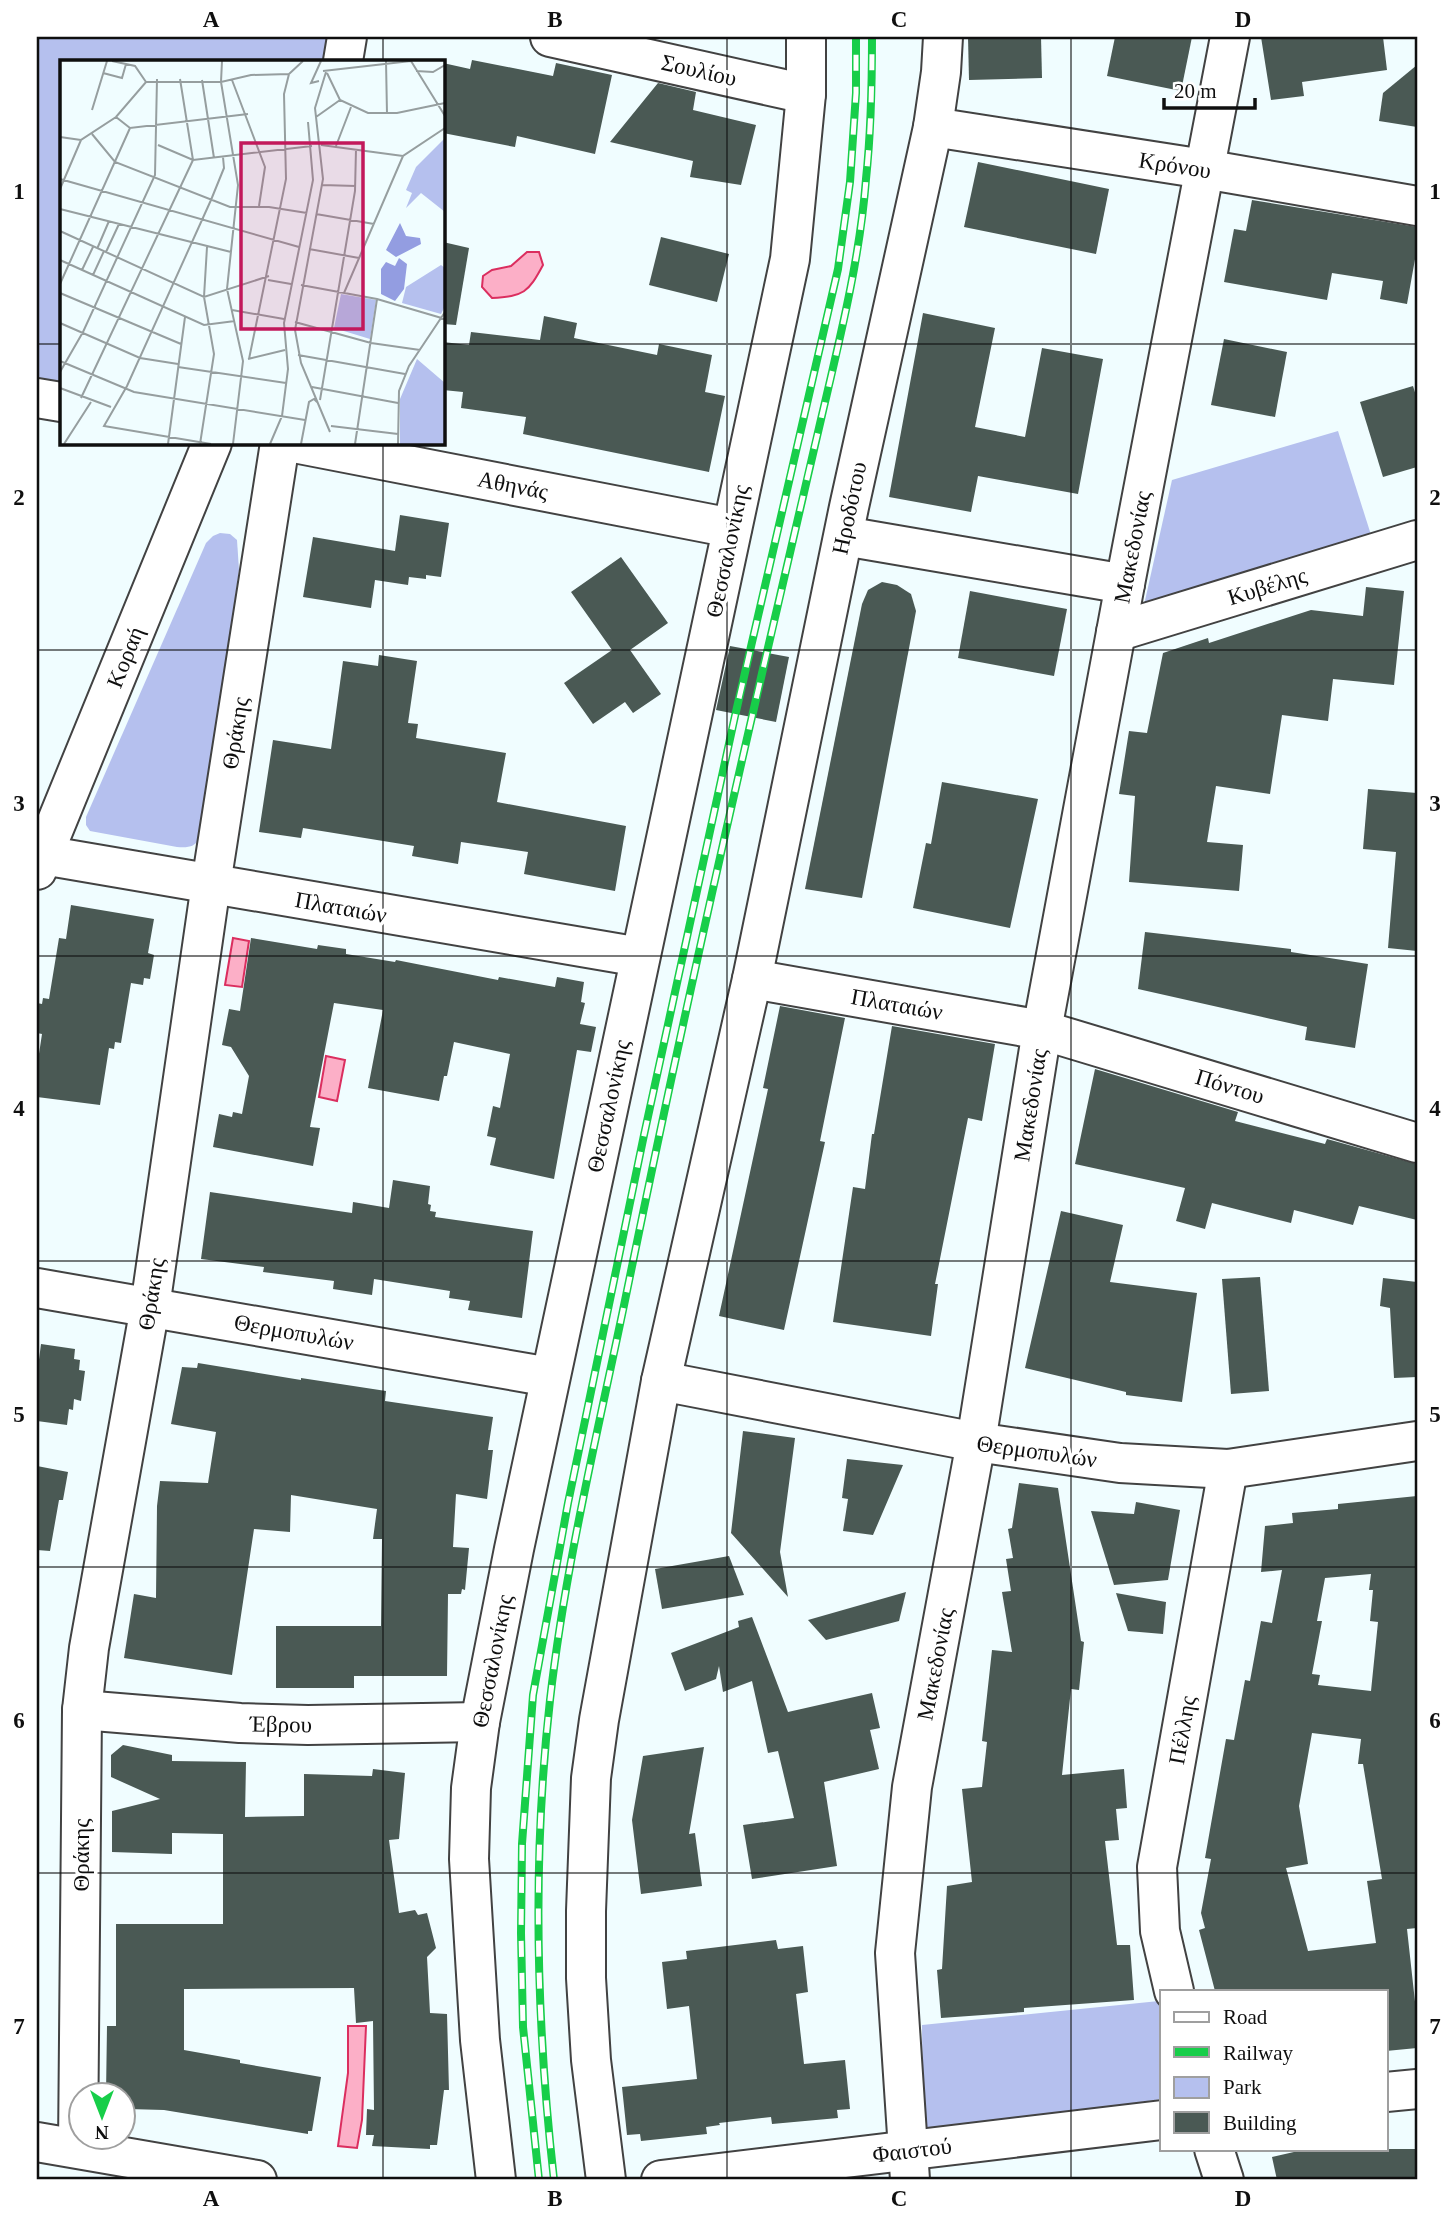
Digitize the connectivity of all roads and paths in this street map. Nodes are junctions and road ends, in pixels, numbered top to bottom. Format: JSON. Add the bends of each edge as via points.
{"nodes":[{"id":1,"x":346,"y":37,"type":"edge"},
{"id":2,"x":550,"y":37,"type":"edge"},
{"id":3,"x":806,"y":37,"type":"edge"},
{"id":4,"x":943,"y":37,"type":"edge"},
{"id":5,"x":1230,"y":37,"type":"edge"},
{"id":6,"x":342,"y":60,"type":"edge"},
{"id":7,"x":806,"y":94,"type":"junction"},
{"id":8,"x":933,"y":127,"type":"junction"},
{"id":9,"x":1204,"y":169,"type":"junction"},
{"id":10,"x":1417,"y":205,"type":"edge"},
{"id":11,"x":37,"y":398,"type":"edge"},
{"id":12,"x":60,"y":402,"type":"edge"},
{"id":13,"x":212,"y":444,"type":"edge"},
{"id":14,"x":280,"y":444,"type":"edge"},
{"id":15,"x":299,"y":444,"type":"edge"},
{"id":16,"x":732,"y":528,"type":"junction"},
{"id":17,"x":844,"y":536,"type":"junction"},
{"id":18,"x":1417,"y":540,"type":"edge"},
{"id":19,"x":1125,"y":584,"type":"junction"},
{"id":20,"x":1116,"y":632,"type":"junction"},
{"id":21,"x":40,"y":863,"type":"edge"},
{"id":22,"x":211,"y":884,"type":"junction"},
{"id":23,"x":640,"y":957,"type":"junction"},
{"id":24,"x":752,"y":979,"type":"junction"},
{"id":25,"x":1042,"y":1030,"type":"junction"},
{"id":26,"x":1417,"y":1143,"type":"edge"},
{"id":27,"x":37,"y":1288,"type":"edge"},
{"id":28,"x":150,"y":1307,"type":"junction"},
{"id":29,"x":550,"y":1377,"type":"junction"},
{"id":30,"x":661,"y":1381,"type":"junction"},
{"id":31,"x":1417,"y":1441,"type":"edge"},
{"id":32,"x":976,"y":1442,"type":"junction"},
{"id":33,"x":1228,"y":1469,"type":"junction"},
{"id":34,"x":82,"y":1710,"type":"junction"},
{"id":35,"x":480,"y":1722,"type":"junction"},
{"id":36,"x":1174,"y":1990,"type":"edge"},
{"id":37,"x":79,"y":2080,"type":"edge"},
{"id":38,"x":1417,"y":2089,"type":"edge"},
{"id":39,"x":1388,"y":2092,"type":"edge"},
{"id":40,"x":1160,"y":2120,"type":"edge"},
{"id":41,"x":37,"y":2142,"type":"edge"},
{"id":42,"x":66,"y":2146,"type":"edge"},
{"id":43,"x":89,"y":2150,"type":"edge"},
{"id":44,"x":1214,"y":2150,"type":"edge"},
{"id":45,"x":909,"y":2166,"type":"edge"},
{"id":46,"x":257,"y":2180,"type":"edge"},
{"id":47,"x":496,"y":2180,"type":"edge"},
{"id":48,"x":606,"y":2180,"type":"edge"},
{"id":49,"x":661,"y":2180,"type":"edge"},
{"id":50,"x":1224,"y":2180,"type":"edge"}],
"edges":[{"from":1,"to":6,"type":"street"},
{"from":2,"to":7,"type":"street","name":"Σουλίου"},
{"from":3,"to":7,"type":"street","name":"Θεσσαλονίκης"},
{"from":4,"to":8,"type":"street","name":"Ηροδότου"},
{"from":5,"to":9,"type":"street","name":"Μακεδονίας"},
{"from":7,"to":16,"type":"street","name":"Θεσσαλονίκης","via":[[790,260]]},
{"from":8,"to":9,"type":"street","name":"Κρόνου"},
{"from":8,"to":17,"type":"street","name":"Ηροδότου"},
{"from":9,"to":10,"type":"street","name":"Κρόνου"},
{"from":9,"to":19,"type":"street","name":"Μακεδονίας"},
{"from":11,"to":12,"type":"street"},
{"from":13,"to":21,"type":"street","name":"Κοραή"},
{"from":14,"to":22,"type":"street","name":"Θράκης"},
{"from":15,"to":16,"type":"street","name":"Αθηνάς"},
{"from":16,"to":23,"type":"street","name":"Θεσσαλονίκης"},
{"from":17,"to":19,"type":"street"},
{"from":17,"to":24,"type":"street","name":"Ηροδότου"},
{"from":18,"to":20,"type":"street","name":"Κυβέλης"},
{"from":19,"to":20,"type":"street","name":"Μακεδονίας"},
{"from":20,"to":25,"type":"street","name":"Μακεδονίας"},
{"from":21,"to":22,"type":"street","name":"Πλαταιών"},
{"from":22,"to":23,"type":"street","name":"Πλαταιών"},
{"from":22,"to":28,"type":"street","name":"Θράκης"},
{"from":23,"to":29,"type":"street","name":"Θεσσαλονίκης"},
{"from":24,"to":25,"type":"street","name":"Πλαταιών"},
{"from":24,"to":30,"type":"street"},
{"from":25,"to":26,"type":"street","name":"Πόντου"},
{"from":25,"to":32,"type":"street","name":"Μακεδονίας"},
{"from":27,"to":28,"type":"street","name":"Θερμοπυλών"},
{"from":28,"to":29,"type":"street","name":"Θερμοπυλών"},
{"from":28,"to":34,"type":"street","name":"Θράκης"},
{"from":29,"to":35,"type":"street","name":"Θεσσαλονίκης"},
{"from":30,"to":32,"type":"street","name":"Θερμοπυλών"},
{"from":30,"to":48,"type":"street","via":[[591,1778],[586,1978]]},
{"from":31,"to":33,"type":"street","name":"Θερμοπυλών"},
{"from":32,"to":33,"type":"street","name":"Θερμοπυλών","via":[[1121,1463]]},
{"from":32,"to":45,"type":"street","name":"Μακεδονίας","via":[[912,1787],[900,1891],[895,1953]]},
{"from":33,"to":36,"type":"street","name":"Πέλλης","via":[[1157,1867],[1160,1931]]},
{"from":34,"to":35,"type":"street","name":"Έβρου","via":[[240,1723]]},
{"from":34,"to":37,"type":"street","name":"Θράκης"},
{"from":35,"to":47,"type":"street","name":"Θεσσαλονίκης","via":[[471,1788],[470,1859],[480,2040]]},
{"from":38,"to":39,"type":"street"},
{"from":40,"to":45,"type":"street","name":"Φαιστού"},
{"from":41,"to":42,"type":"street"},
{"from":43,"to":46,"type":"street"},
{"from":44,"to":50,"type":"street"},
{"from":45,"to":49,"type":"street","name":"Φαιστού"}]}
